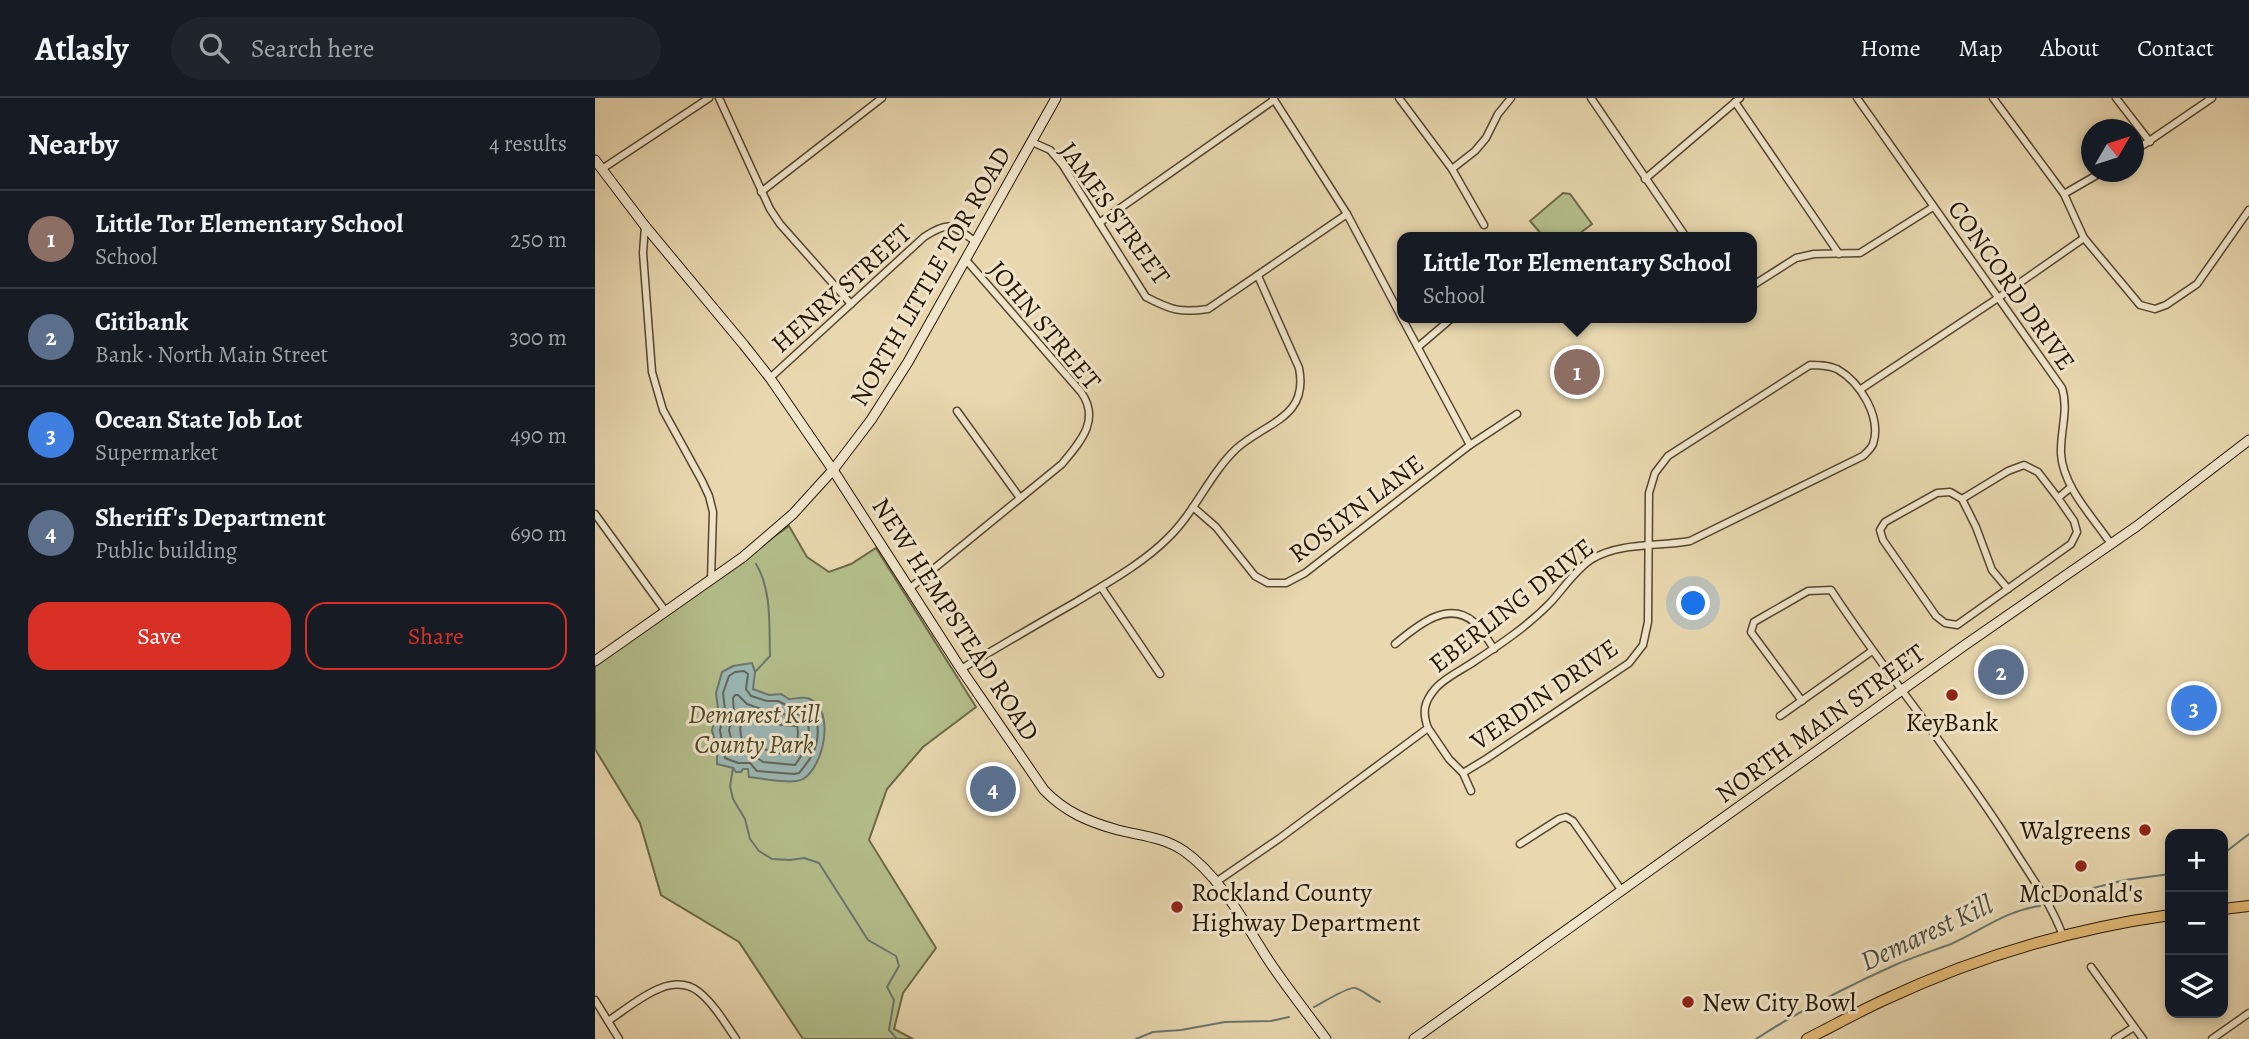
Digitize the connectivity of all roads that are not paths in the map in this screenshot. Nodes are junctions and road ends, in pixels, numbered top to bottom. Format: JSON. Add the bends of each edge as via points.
{"nodes":[{"id":1,"x":709,"y":98,"type":"edge"},
{"id":2,"x":719,"y":98,"type":"edge"},
{"id":3,"x":882,"y":98,"type":"edge"},
{"id":4,"x":1056,"y":98,"type":"edge"},
{"id":5,"x":1399,"y":98,"type":"edge"},
{"id":6,"x":1511,"y":98,"type":"edge"},
{"id":7,"x":1591,"y":98,"type":"edge"},
{"id":8,"x":1857,"y":98,"type":"edge"},
{"id":9,"x":1993,"y":98,"type":"edge"},
{"id":10,"x":2116,"y":98,"type":"edge"},
{"id":11,"x":2213,"y":98,"type":"edge"},
{"id":12,"x":1274,"y":99,"type":"edge"},
{"id":13,"x":1738,"y":100,"type":"edge"},
{"id":14,"x":1032,"y":142,"type":"junction"},
{"id":15,"x":2150,"y":142,"type":"junction"},
{"id":16,"x":2144,"y":146,"type":"edge"},
{"id":17,"x":595,"y":160,"type":"edge"},
{"id":18,"x":602,"y":169,"type":"junction"},
{"id":19,"x":1452,"y":169,"type":"junction"},
{"id":20,"x":1645,"y":179,"type":"junction"},
{"id":21,"x":2085,"y":182,"type":"edge"},
{"id":22,"x":761,"y":192,"type":"junction"},
{"id":23,"x":2064,"y":194,"type":"junction"},
{"id":24,"x":1933,"y":207,"type":"junction"},
{"id":25,"x":2249,"y":210,"type":"edge"},
{"id":26,"x":1347,"y":214,"type":"junction"},
{"id":27,"x":1099,"y":223,"type":"junction"},
{"id":28,"x":1484,"y":225,"type":"dead end"},
{"id":29,"x":645,"y":226,"type":"junction"},
{"id":30,"x":1682,"y":232,"type":"edge"},
{"id":31,"x":2084,"y":238,"type":"junction"},
{"id":32,"x":976,"y":242,"type":"junction"},
{"id":33,"x":1839,"y":254,"type":"junction"},
{"id":34,"x":966,"y":260,"type":"junction"},
{"id":35,"x":1258,"y":276,"type":"junction"},
{"id":36,"x":1757,"y":283,"type":"edge"},
{"id":37,"x":1998,"y":299,"type":"junction"},
{"id":38,"x":851,"y":304,"type":"junction"},
{"id":39,"x":1397,"y":309,"type":"edge"},
{"id":40,"x":1405,"y":323,"type":"edge"},
{"id":41,"x":1446,"y":323,"type":"edge"},
{"id":42,"x":1418,"y":347,"type":"junction"},
{"id":43,"x":770,"y":378,"type":"junction"},
{"id":44,"x":1861,"y":389,"type":"junction"},
{"id":45,"x":957,"y":411,"type":"dead end"},
{"id":46,"x":1517,"y":414,"type":"dead end"},
{"id":47,"x":2249,"y":440,"type":"edge"},
{"id":48,"x":1470,"y":444,"type":"junction"},
{"id":49,"x":833,"y":470,"type":"junction"},
{"id":50,"x":2071,"y":487,"type":"junction"},
{"id":51,"x":1020,"y":498,"type":"junction"},
{"id":52,"x":2058,"y":498,"type":"junction"},
{"id":53,"x":1962,"y":499,"type":"junction"},
{"id":54,"x":1193,"y":507,"type":"junction"},
{"id":55,"x":595,"y":514,"type":"edge"},
{"id":56,"x":2111,"y":544,"type":"junction"},
{"id":57,"x":1649,"y":546,"type":"junction"},
{"id":58,"x":711,"y":579,"type":"junction"},
{"id":59,"x":1101,"y":587,"type":"junction"},
{"id":60,"x":909,"y":589,"type":"junction"},
{"id":61,"x":2008,"y":589,"type":"junction"},
{"id":62,"x":666,"y":612,"type":"junction"},
{"id":63,"x":1395,"y":644,"type":"dead end"},
{"id":64,"x":1494,"y":649,"type":"junction"},
{"id":65,"x":1872,"y":651,"type":"junction"},
{"id":66,"x":595,"y":661,"type":"edge"},
{"id":67,"x":961,"y":669,"type":"junction"},
{"id":68,"x":1160,"y":674,"type":"dead end"},
{"id":69,"x":1902,"y":691,"type":"junction"},
{"id":70,"x":1802,"y":701,"type":"junction"},
{"id":71,"x":1780,"y":716,"type":"dead end"},
{"id":72,"x":1428,"y":728,"type":"junction"},
{"id":73,"x":1463,"y":773,"type":"junction"},
{"id":74,"x":1471,"y":791,"type":"dead end"},
{"id":75,"x":1520,"y":844,"type":"dead end"},
{"id":76,"x":1216,"y":882,"type":"junction"},
{"id":77,"x":1622,"y":891,"type":"junction"},
{"id":78,"x":2249,"y":906,"type":"edge"},
{"id":79,"x":2228,"y":908,"type":"edge"},
{"id":80,"x":2165,"y":916,"type":"edge"},
{"id":81,"x":2063,"y":936,"type":"junction"},
{"id":82,"x":2091,"y":967,"type":"dead end"},
{"id":83,"x":595,"y":1000,"type":"edge"},
{"id":84,"x":2249,"y":1013,"type":"edge"},
{"id":85,"x":608,"y":1021,"type":"junction"},
{"id":86,"x":2134,"y":1027,"type":"junction"},
{"id":87,"x":619,"y":1039,"type":"edge"},
{"id":88,"x":736,"y":1039,"type":"edge"},
{"id":89,"x":1326,"y":1039,"type":"edge"},
{"id":90,"x":1414,"y":1039,"type":"edge"},
{"id":91,"x":1808,"y":1039,"type":"edge"},
{"id":92,"x":2115,"y":1039,"type":"edge"},
{"id":93,"x":2143,"y":1039,"type":"edge"},
{"id":94,"x":2212,"y":1039,"type":"edge"}],
"edges":[{"from":1,"to":18,"type":"street"},
{"from":2,"to":22,"type":"street"},
{"from":3,"to":22,"type":"street"},
{"from":4,"to":14,"type":"street","name":"NORTH LITTLE TOR ROAD"},
{"from":5,"to":19,"type":"street"},
{"from":6,"to":19,"type":"street","via":[[1486,138]]},
{"from":7,"to":20,"type":"street"},
{"from":8,"to":24,"type":"street","name":"CONCORD DRIVE"},
{"from":9,"to":23,"type":"street"},
{"from":10,"to":15,"type":"street"},
{"from":11,"to":15,"type":"street"},
{"from":12,"to":26,"type":"street"},
{"from":12,"to":27,"type":"street"},
{"from":13,"to":20,"type":"street"},
{"from":13,"to":33,"type":"street"},
{"from":14,"to":27,"type":"street","name":"JAMES STREET","via":[[1050,150],[1062,164]]},
{"from":14,"to":32,"type":"street","name":"NORTH LITTLE TOR ROAD"},
{"from":15,"to":16,"type":"street"},
{"from":17,"to":18,"type":"street","name":"NEW HEMPSTEAD ROAD"},
{"from":18,"to":29,"type":"street","name":"NEW HEMPSTEAD ROAD"},
{"from":19,"to":28,"type":"street"},
{"from":20,"to":30,"type":"street"},
{"from":21,"to":23,"type":"street"},
{"from":22,"to":38,"type":"street","via":[[780,224]]},
{"from":23,"to":31,"type":"street"},
{"from":24,"to":33,"type":"street","via":[[1860,253]]},
{"from":24,"to":37,"type":"street","name":"CONCORD DRIVE"},
{"from":25,"to":31,"type":"street","via":[[2197,284],[2155,309],[2140,305]]},
{"from":26,"to":35,"type":"street","name":"JAMES STREET"},
{"from":26,"to":39,"type":"street"},
{"from":27,"to":35,"type":"street","name":"JAMES STREET","via":[[1146,297],[1161,305],[1185,312],[1208,309]]},
{"from":29,"to":43,"type":"street","name":"NEW HEMPSTEAD ROAD"},
{"from":29,"to":58,"type":"street","via":[[652,372],[663,410],[709,496],[713,512]]},
{"from":31,"to":37,"type":"street"},
{"from":32,"to":34,"type":"street","name":"NORTH LITTLE TOR ROAD"},
{"from":32,"to":38,"type":"street","name":"HENRY STREET","via":[[954,226],[939,227]]},
{"from":33,"to":36,"type":"street","via":[[1796,258]]},
{"from":34,"to":49,"type":"street","name":"NORTH LITTLE TOR ROAD","via":[[886,398]]},
{"from":34,"to":51,"type":"street","name":"JOHN STREET","via":[[1089,403],[1089,420],[1081,441],[1062,464]]},
{"from":35,"to":54,"type":"street","via":[[1299,368],[1300,394],[1282,417],[1237,448]]},
{"from":37,"to":44,"type":"street"},
{"from":37,"to":50,"type":"street","name":"CONCORD DRIVE","via":[[2062,388],[2066,399],[2061,453]]},
{"from":38,"to":43,"type":"street","name":"HENRY STREET"},
{"from":40,"to":42,"type":"street"},
{"from":41,"to":42,"type":"street"},
{"from":42,"to":48,"type":"street"},
{"from":43,"to":49,"type":"street","name":"NEW HEMPSTEAD ROAD"},
{"from":44,"to":57,"type":"street","name":"EBERLING DRIVE","via":[[1875,424],[1874,443],[1863,456],[1691,541]]},
{"from":44,"to":57,"type":"street","name":"VERDIN DRIVE","via":[[1838,370],[1810,365],[1668,456],[1655,473],[1649,493]]},
{"from":45,"to":51,"type":"street"},
{"from":46,"to":48,"type":"street","name":"ROSLYN LANE"},
{"from":47,"to":56,"type":"street","name":"NORTH MAIN STREET"},
{"from":48,"to":54,"type":"street","name":"ROSLYN LANE","via":[[1286,583],[1268,583],[1255,576],[1216,527]]},
{"from":49,"to":58,"type":"street","name":"NORTH LITTLE TOR ROAD","via":[[769,537]]},
{"from":49,"to":60,"type":"street","name":"NEW HEMPSTEAD ROAD"},
{"from":50,"to":52,"type":"street"},
{"from":50,"to":56,"type":"street","name":"CONCORD DRIVE"},
{"from":51,"to":60,"type":"street","name":"JOHN STREET"},
{"from":52,"to":53,"type":"street","via":[[2038,472],[2024,465]]},
{"from":52,"to":61,"type":"street","via":[[2074,521],[2077,532],[2071,544]]},
{"from":53,"to":61,"type":"street","via":[[1992,570]]},
{"from":53,"to":61,"type":"street","via":[[1950,492],[1937,493],[1885,522],[1880,530],[1883,540],[1945,623],[1957,625]]},
{"from":54,"to":59,"type":"street","via":[[1154,551]]},
{"from":55,"to":62,"type":"street"},
{"from":56,"to":69,"type":"street","name":"NORTH MAIN STREET"},
{"from":57,"to":64,"type":"street","name":"EBERLING DRIVE","via":[[1617,547],[1589,561],[1549,604]]},
{"from":57,"to":73,"type":"street","name":"VERDIN DRIVE","via":[[1648,622],[1643,645],[1629,663]]},
{"from":58,"to":62,"type":"street","name":"NORTH LITTLE TOR ROAD"},
{"from":59,"to":67,"type":"street"},
{"from":59,"to":68,"type":"street"},
{"from":60,"to":67,"type":"street","name":"NEW HEMPSTEAD ROAD"},
{"from":62,"to":66,"type":"street","name":"NORTH LITTLE TOR ROAD"},
{"from":63,"to":64,"type":"street","via":[[1426,620],[1444,614],[1462,615],[1475,623]]},
{"from":64,"to":72,"type":"street","name":"EBERLING DRIVE","via":[[1436,687],[1424,705]]},
{"from":65,"to":69,"type":"street"},
{"from":65,"to":70,"type":"street"},
{"from":65,"to":70,"type":"street","via":[[1831,590],[1808,591],[1754,622],[1751,632]]},
{"from":67,"to":76,"type":"street","name":"NEW HEMPSTEAD ROAD","via":[[1056,802],[1080,817],[1166,840],[1186,852]]},
{"from":69,"to":77,"type":"street","name":"NORTH MAIN STREET"},
{"from":69,"to":81,"type":"street","via":[[1991,813],[2044,895]]},
{"from":70,"to":71,"type":"street"},
{"from":72,"to":73,"type":"street"},
{"from":72,"to":76,"type":"street"},
{"from":73,"to":74,"type":"street"},
{"from":75,"to":77,"type":"street","via":[[1566,817]]},
{"from":76,"to":89,"type":"street","name":"NEW HEMPSTEAD ROAD"},
{"from":77,"to":90,"type":"street","name":"NORTH MAIN STREET"},
{"from":78,"to":79,"type":"main road"},
{"from":80,"to":81,"type":"main road"},
{"from":81,"to":91,"type":"main road","via":[[1939,976]]},
{"from":82,"to":86,"type":"street"},
{"from":83,"to":85,"type":"street"},
{"from":84,"to":94,"type":"street"},
{"from":85,"to":87,"type":"street"},
{"from":85,"to":88,"type":"street","via":[[656,990],[684,984],[709,1002]]},
{"from":86,"to":92,"type":"street"},
{"from":86,"to":93,"type":"street"}]}
